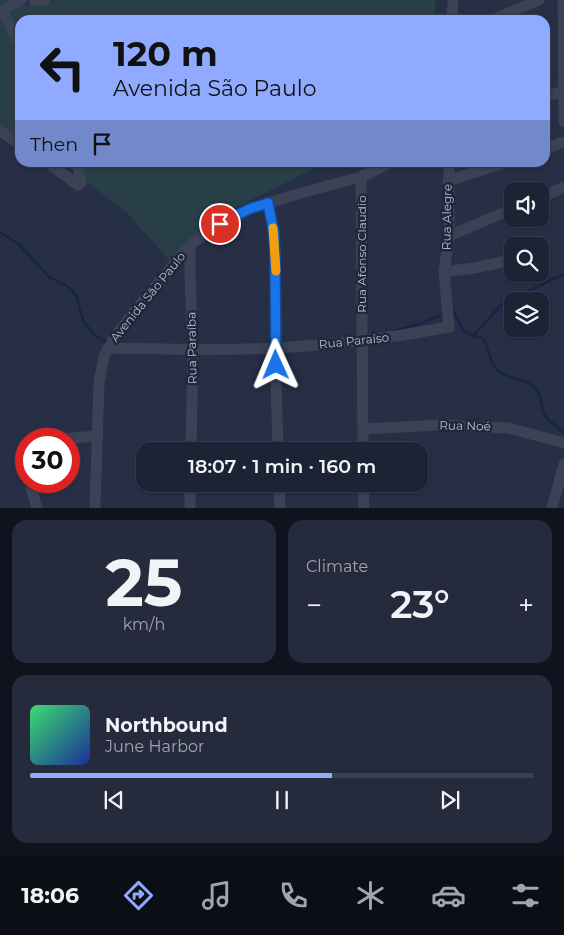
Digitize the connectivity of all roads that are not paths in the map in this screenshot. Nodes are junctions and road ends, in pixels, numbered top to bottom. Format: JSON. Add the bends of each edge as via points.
{"nodes":[{"id":1,"x":21,"y":0,"type":"edge"},
{"id":2,"x":34,"y":0,"type":"edge"},
{"id":3,"x":46,"y":0,"type":"edge"},
{"id":4,"x":453,"y":0,"type":"edge"},
{"id":5,"x":539,"y":0,"type":"edge"},
{"id":6,"x":563,"y":0,"type":"edge"},
{"id":7,"x":452,"y":15,"type":"edge"},
{"id":8,"x":504,"y":15,"type":"edge"},
{"id":9,"x":564,"y":35,"type":"edge"},
{"id":10,"x":15,"y":36,"type":"edge"},
{"id":11,"x":564,"y":91,"type":"edge"},
{"id":12,"x":550,"y":95,"type":"edge"},
{"id":13,"x":564,"y":122,"type":"edge"},
{"id":14,"x":0,"y":131,"type":"edge"},
{"id":15,"x":15,"y":141,"type":"edge"},
{"id":16,"x":564,"y":142,"type":"edge"},
{"id":17,"x":550,"y":147,"type":"edge"},
{"id":18,"x":54,"y":167,"type":"edge"},
{"id":19,"x":77,"y":167,"type":"edge"},
{"id":20,"x":382,"y":167,"type":"edge"},
{"id":21,"x":449,"y":167,"type":"edge"},
{"id":22,"x":491,"y":167,"type":"edge"},
{"id":23,"x":361,"y":177,"type":"junction"},
{"id":24,"x":448,"y":181,"type":"junction"},
{"id":25,"x":564,"y":188,"type":"edge"},
{"id":26,"x":549,"y":194,"type":"edge"},
{"id":27,"x":268,"y":203,"type":"junction"},
{"id":28,"x":504,"y":212,"type":"edge"},
{"id":29,"x":449,"y":236,"type":"junction"},
{"id":30,"x":190,"y":245,"type":"junction"},
{"id":31,"x":504,"y":262,"type":"edge"},
{"id":32,"x":444,"y":272,"type":"junction"},
{"id":33,"x":449,"y":327,"type":"joint"},
{"id":34,"x":362,"y":341,"type":"junction"},
{"id":35,"x":108,"y":348,"type":"junction"},
{"id":36,"x":275,"y":348,"type":"junction"},
{"id":37,"x":193,"y":349,"type":"junction"},
{"id":38,"x":363,"y":429,"type":"junction"},
{"id":39,"x":98,"y":436,"type":"junction"},
{"id":40,"x":80,"y":437,"type":"edge"},
{"id":41,"x":191,"y":442,"type":"edge"},
{"id":42,"x":278,"y":442,"type":"edge"},
{"id":43,"x":363,"y":442,"type":"edge"},
{"id":44,"x":564,"y":443,"type":"edge"},
{"id":45,"x":564,"y":464,"type":"edge"},
{"id":46,"x":190,"y":492,"type":"edge"},
{"id":47,"x":279,"y":492,"type":"edge"},
{"id":48,"x":363,"y":492,"type":"edge"},
{"id":49,"x":33,"y":493,"type":"edge"},
{"id":50,"x":37,"y":508,"type":"edge"},
{"id":51,"x":95,"y":508,"type":"edge"},
{"id":52,"x":190,"y":508,"type":"edge"},
{"id":53,"x":280,"y":508,"type":"edge"},
{"id":54,"x":364,"y":508,"type":"edge"},
{"id":55,"x":552,"y":508,"type":"edge"}],
"edges":[{"from":1,"to":10,"type":"street","via":[[3,12]]},
{"from":2,"to":3,"type":"street"},
{"from":4,"to":7,"type":"street"},
{"from":5,"to":8,"type":"street"},
{"from":6,"to":9,"type":"street"},
{"from":9,"to":11,"type":"street"},
{"from":11,"to":12,"type":"street"},
{"from":11,"to":13,"type":"street"},
{"from":14,"to":15,"type":"street"},
{"from":16,"to":17,"type":"street"},
{"from":18,"to":19,"type":"street","via":[[78,184],[81,182]]},
{"from":20,"to":23,"type":"street","name":"Avenida São Paulo"},
{"from":21,"to":24,"type":"street","name":"Rua Alegre"},
{"from":22,"to":24,"type":"street"},
{"from":23,"to":27,"type":"street","name":"Avenida São Paulo"},
{"from":23,"to":34,"type":"street","name":"Rua Afonso Claudio"},
{"from":24,"to":29,"type":"street","name":"Rua Alegre"},
{"from":25,"to":26,"type":"street"},
{"from":27,"to":30,"type":"street","name":"Avenida São Paulo","via":[[249,209]]},
{"from":27,"to":36,"type":"street","via":[[274,233]]},
{"from":28,"to":29,"type":"street"},
{"from":29,"to":32,"type":"street","name":"Rua Alegre"},
{"from":30,"to":35,"type":"street","name":"Avenida São Paulo"},
{"from":30,"to":37,"type":"street","name":"Rua Paraíba"},
{"from":31,"to":32,"type":"street"},
{"from":32,"to":33,"type":"street","name":"Rua Alegre"},
{"from":33,"to":34,"type":"street","name":"Rua Paraíso"},
{"from":34,"to":36,"type":"street","name":"Rua Paraíso"},
{"from":34,"to":38,"type":"street","name":"Rua Afonso Claudio"},
{"from":35,"to":37,"type":"street","name":"Rua Paraíso"},
{"from":35,"to":39,"type":"street","name":"Avenida São Paulo","via":[[99,382]]},
{"from":36,"to":37,"type":"street","name":"Rua Paraíso"},
{"from":36,"to":42,"type":"street"},
{"from":37,"to":41,"type":"street","name":"Rua Paraíba"},
{"from":38,"to":43,"type":"street","name":"Rua Afonso Claudio"},
{"from":38,"to":44,"type":"street","name":"Rua Noé","via":[[441,425],[509,428]]},
{"from":39,"to":40,"type":"street"},
{"from":39,"to":51,"type":"street","name":"Avenida São Paulo"},
{"from":45,"to":55,"type":"street"},
{"from":46,"to":52,"type":"street"},
{"from":47,"to":53,"type":"street"},
{"from":48,"to":54,"type":"street"},
{"from":49,"to":50,"type":"street"}]}
